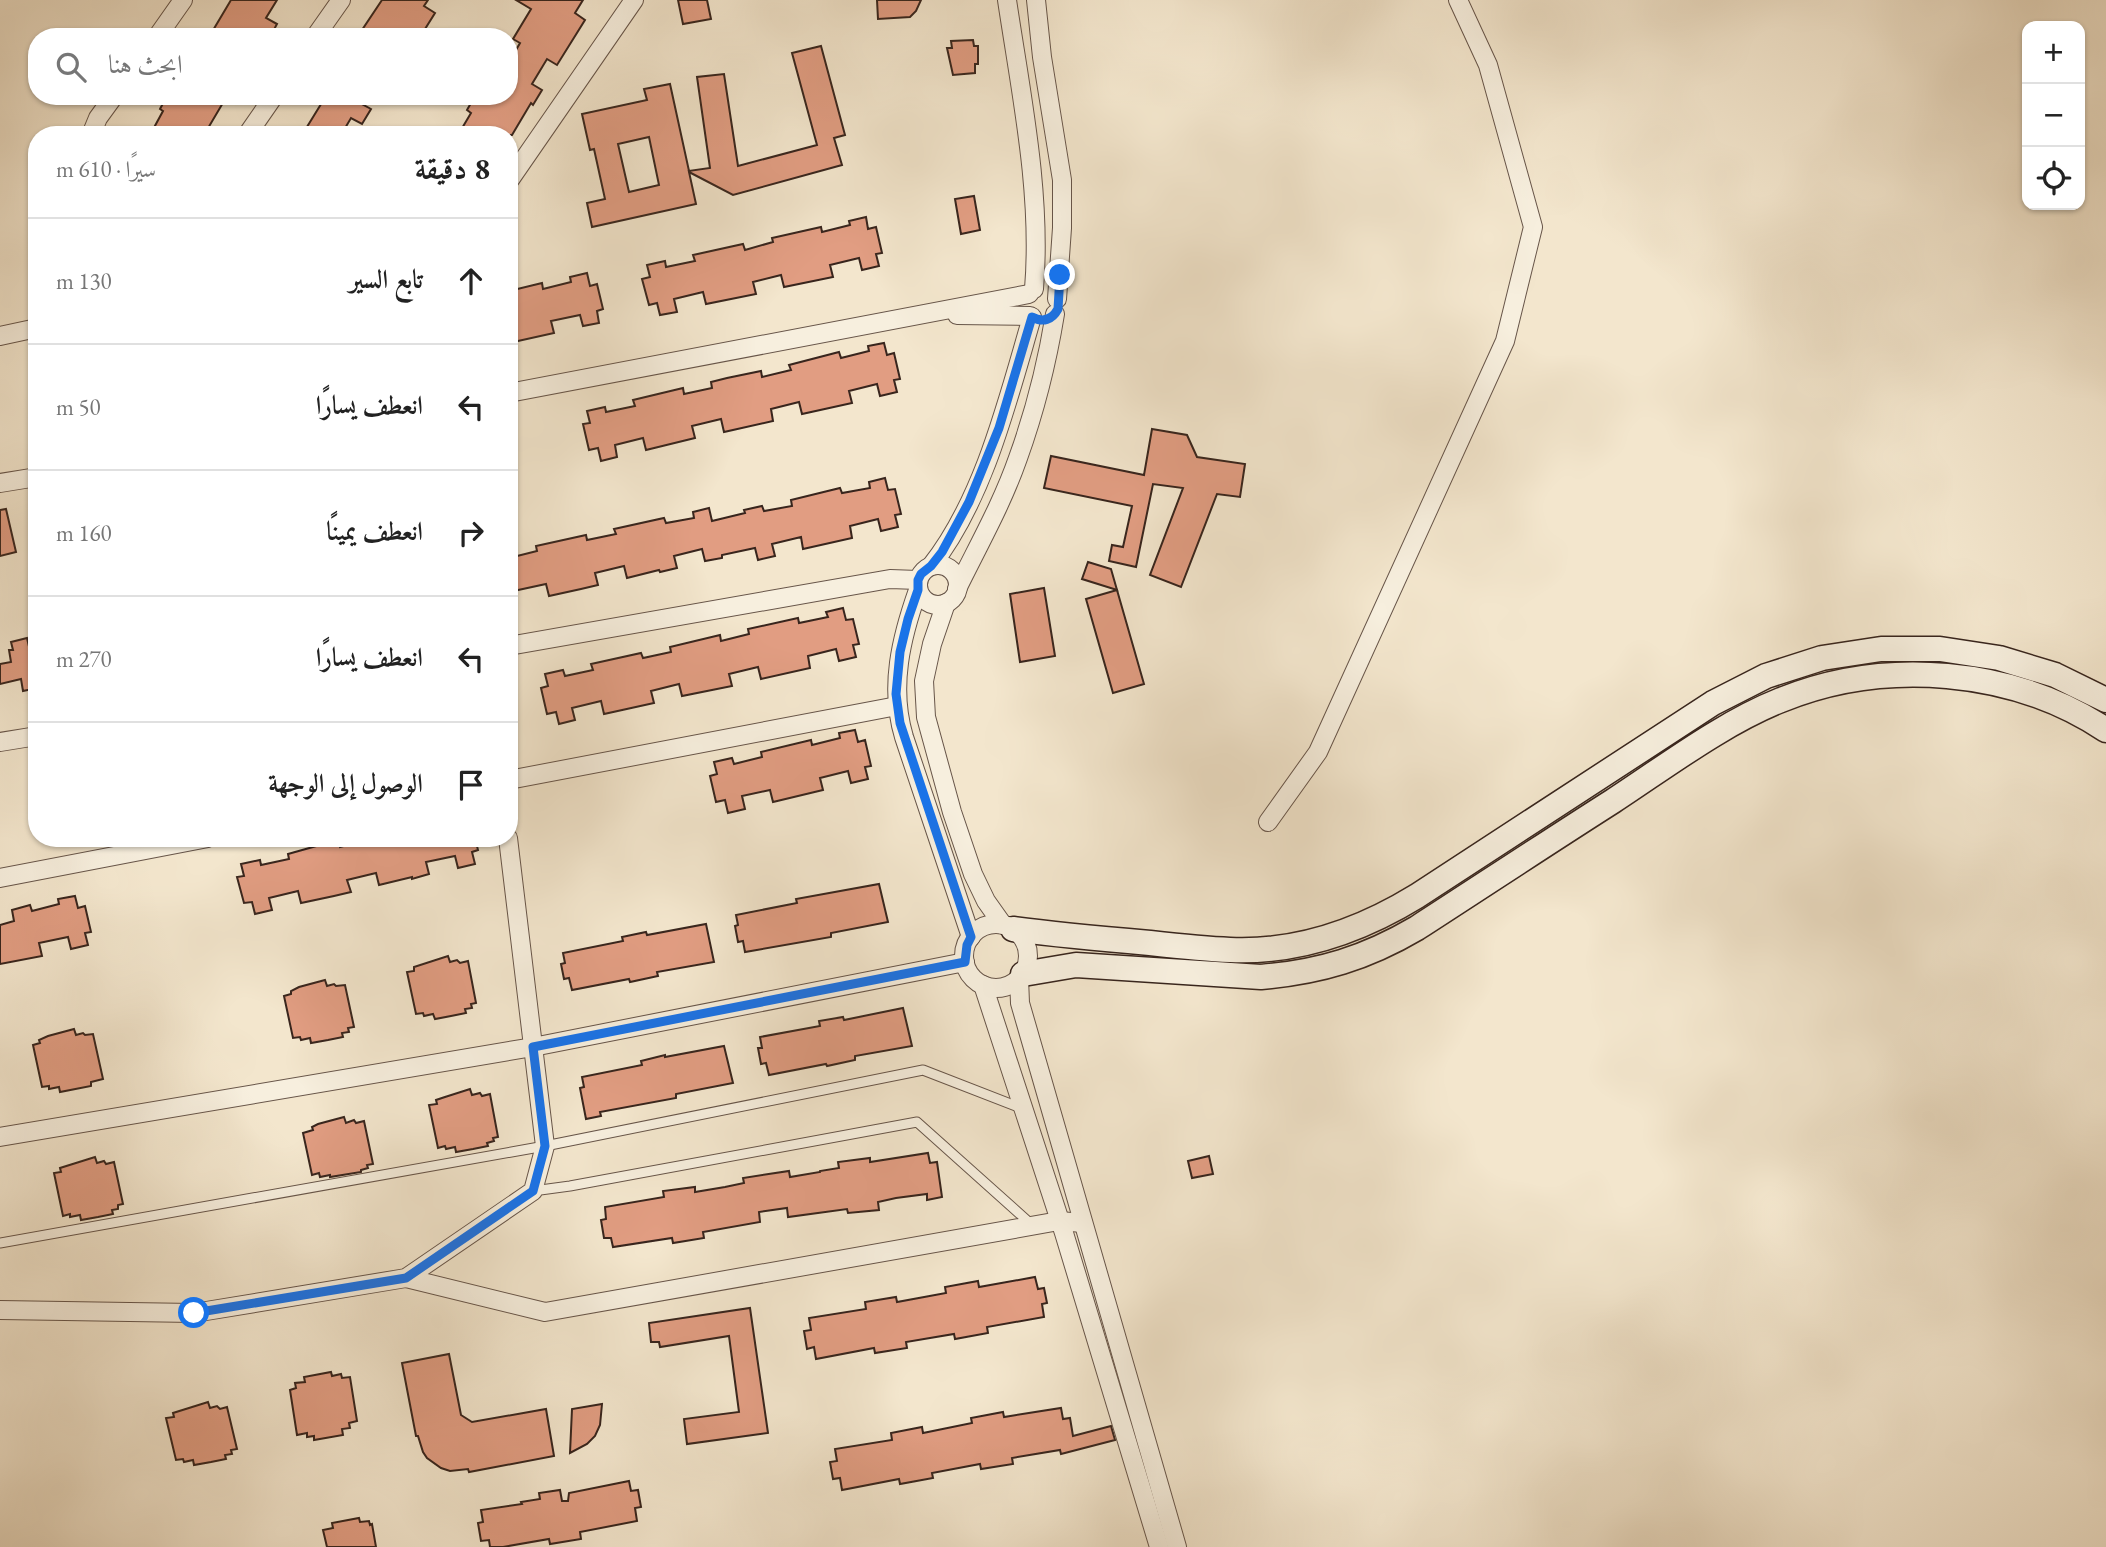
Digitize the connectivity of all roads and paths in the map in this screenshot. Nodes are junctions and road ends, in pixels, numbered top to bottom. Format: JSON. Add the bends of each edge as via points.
{"nodes":[{"id":1,"x":183,"y":0,"type":"edge"},
{"id":2,"x":341,"y":0,"type":"edge"},
{"id":3,"x":635,"y":0,"type":"edge"},
{"id":4,"x":1007,"y":0,"type":"edge"},
{"id":5,"x":1035,"y":0,"type":"edge"},
{"id":6,"x":1458,"y":0,"type":"edge"},
{"id":7,"x":163,"y":28,"type":"edge"},
{"id":8,"x":321,"y":28,"type":"edge"},
{"id":9,"x":107,"y":105,"type":"edge"},
{"id":10,"x":268,"y":105,"type":"edge"},
{"id":11,"x":95,"y":126,"type":"edge"},
{"id":12,"x":253,"y":126,"type":"edge"},
{"id":13,"x":518,"y":168,"type":"edge"},
{"id":14,"x":1031,"y":292,"type":"junction"},
{"id":15,"x":1056,"y":306,"type":"junction"},
{"id":16,"x":925,"y":315,"type":"junction"},
{"id":17,"x":1031,"y":316,"type":"junction"},
{"id":18,"x":28,"y":330,"type":"edge"},
{"id":19,"x":0,"y":336,"type":"edge"},
{"id":20,"x":518,"y":391,"type":"edge"},
{"id":21,"x":28,"y":478,"type":"edge"},
{"id":22,"x":0,"y":483,"type":"edge"},
{"id":23,"x":931,"y":566,"type":"junction"},
{"id":24,"x":918,"y":585,"type":"junction"},
{"id":25,"x":957,"y":589,"type":"junction"},
{"id":26,"x":946,"y":603,"type":"junction"},
{"id":27,"x":518,"y":644,"type":"edge"},
{"id":28,"x":2106,"y":700,"type":"edge"},
{"id":29,"x":897,"y":706,"type":"junction"},
{"id":30,"x":2106,"y":730,"type":"edge"},
{"id":31,"x":28,"y":737,"type":"edge"},
{"id":32,"x":0,"y":742,"type":"edge"},
{"id":33,"x":518,"y":778,"type":"edge"},
{"id":34,"x":1268,"y":822,"type":"dead end"},
{"id":35,"x":161,"y":847,"type":"edge"},
{"id":36,"x":509,"y":847,"type":"edge"},
{"id":37,"x":0,"y":878,"type":"edge"},
{"id":38,"x":1008,"y":927,"type":"junction"},
{"id":39,"x":971,"y":937,"type":"junction"},
{"id":40,"x":965,"y":962,"type":"junction"},
{"id":41,"x":1021,"y":976,"type":"junction"},
{"id":42,"x":983,"y":985,"type":"junction"},
{"id":43,"x":533,"y":1047,"type":"junction"},
{"id":44,"x":1022,"y":1108,"type":"junction"},
{"id":45,"x":0,"y":1137,"type":"edge"},
{"id":46,"x":545,"y":1146,"type":"junction"},
{"id":47,"x":533,"y":1191,"type":"junction"},
{"id":48,"x":1059,"y":1221,"type":"junction"},
{"id":49,"x":1083,"y":1223,"type":"junction"},
{"id":50,"x":1033,"y":1225,"type":"junction"},
{"id":51,"x":0,"y":1243,"type":"edge"},
{"id":52,"x":406,"y":1278,"type":"junction"},
{"id":53,"x":0,"y":1310,"type":"edge"},
{"id":54,"x":1159,"y":1547,"type":"edge"},
{"id":55,"x":1177,"y":1547,"type":"edge"}],
"edges":[{"from":1,"to":7,"type":"street"},
{"from":2,"to":8,"type":"street"},
{"from":3,"to":13,"type":"street"},
{"from":4,"to":14,"type":"street","via":[[1032,174],[1035,248]]},
{"from":5,"to":15,"type":"street","via":[[1062,180]]},
{"from":6,"to":34,"type":"street","via":[[1488,65],[1533,227],[1504,341],[1318,752]]},
{"from":9,"to":11,"type":"street"},
{"from":10,"to":12,"type":"street"},
{"from":14,"to":15,"type":"street","via":[[1048,289]]},
{"from":14,"to":16,"type":"street"},
{"from":14,"to":17,"type":"street","via":[[1026,298]]},
{"from":15,"to":17,"type":"street","via":[[1047,320]]},
{"from":15,"to":25,"type":"street","via":[[1042,382],[1018,459]]},
{"from":16,"to":17,"type":"street"},
{"from":16,"to":20,"type":"street"},
{"from":17,"to":23,"type":"street","via":[[985,464],[955,530]]},
{"from":18,"to":19,"type":"street"},
{"from":21,"to":22,"type":"street"},
{"from":23,"to":24,"type":"street"},
{"from":23,"to":25,"type":"street","via":[[953,572]]},
{"from":24,"to":26,"type":"street","via":[[920,595],[929,603]]},
{"from":24,"to":27,"type":"street","via":[[890,579]]},
{"from":24,"to":29,"type":"street","via":[[900,652]]},
{"from":25,"to":26,"type":"street"},
{"from":26,"to":38,"type":"street","via":[[924,681],[926,717],[973,874],[986,901]]},
{"from":28,"to":38,"type":"main road","via":[[2056,675],[1999,658],[1940,649],[1881,649],[1822,658],[1766,676],[1713,703],[1417,897],[1351,931],[1279,948],[1230,950]]},
{"from":29,"to":33,"type":"street"},
{"from":29,"to":39,"type":"street"},
{"from":30,"to":41,"type":"main road","via":[[2029,693],[1968,678],[1904,674],[1841,682],[1780,700],[1724,729],[1417,928],[1342,963],[1261,977],[1076,965]]},
{"from":31,"to":32,"type":"street"},
{"from":35,"to":37,"type":"street"},
{"from":36,"to":43,"type":"street"},
{"from":38,"to":39,"type":"street","via":[[991,925]]},
{"from":38,"to":41,"type":"street","via":[[1026,944],[1027,965]]},
{"from":39,"to":40,"type":"street"},
{"from":40,"to":42,"type":"street"},
{"from":40,"to":43,"type":"street"},
{"from":41,"to":42,"type":"street","via":[[1002,988]]},
{"from":41,"to":49,"type":"street","via":[[1020,1003]]},
{"from":42,"to":44,"type":"street"},
{"from":43,"to":45,"type":"street"},
{"from":43,"to":46,"type":"street"},
{"from":44,"to":46,"type":"lane","via":[[923,1070]]},
{"from":44,"to":48,"type":"street"},
{"from":46,"to":47,"type":"street"},
{"from":46,"to":51,"type":"lane"},
{"from":47,"to":50,"type":"lane","via":[[917,1122]]},
{"from":47,"to":52,"type":"street"},
{"from":48,"to":49,"type":"street"},
{"from":48,"to":50,"type":"street"},
{"from":48,"to":54,"type":"street"},
{"from":49,"to":55,"type":"street"},
{"from":50,"to":52,"type":"street","via":[[545,1312]]},
{"from":52,"to":53,"type":"street","via":[[194,1313]]}]}
